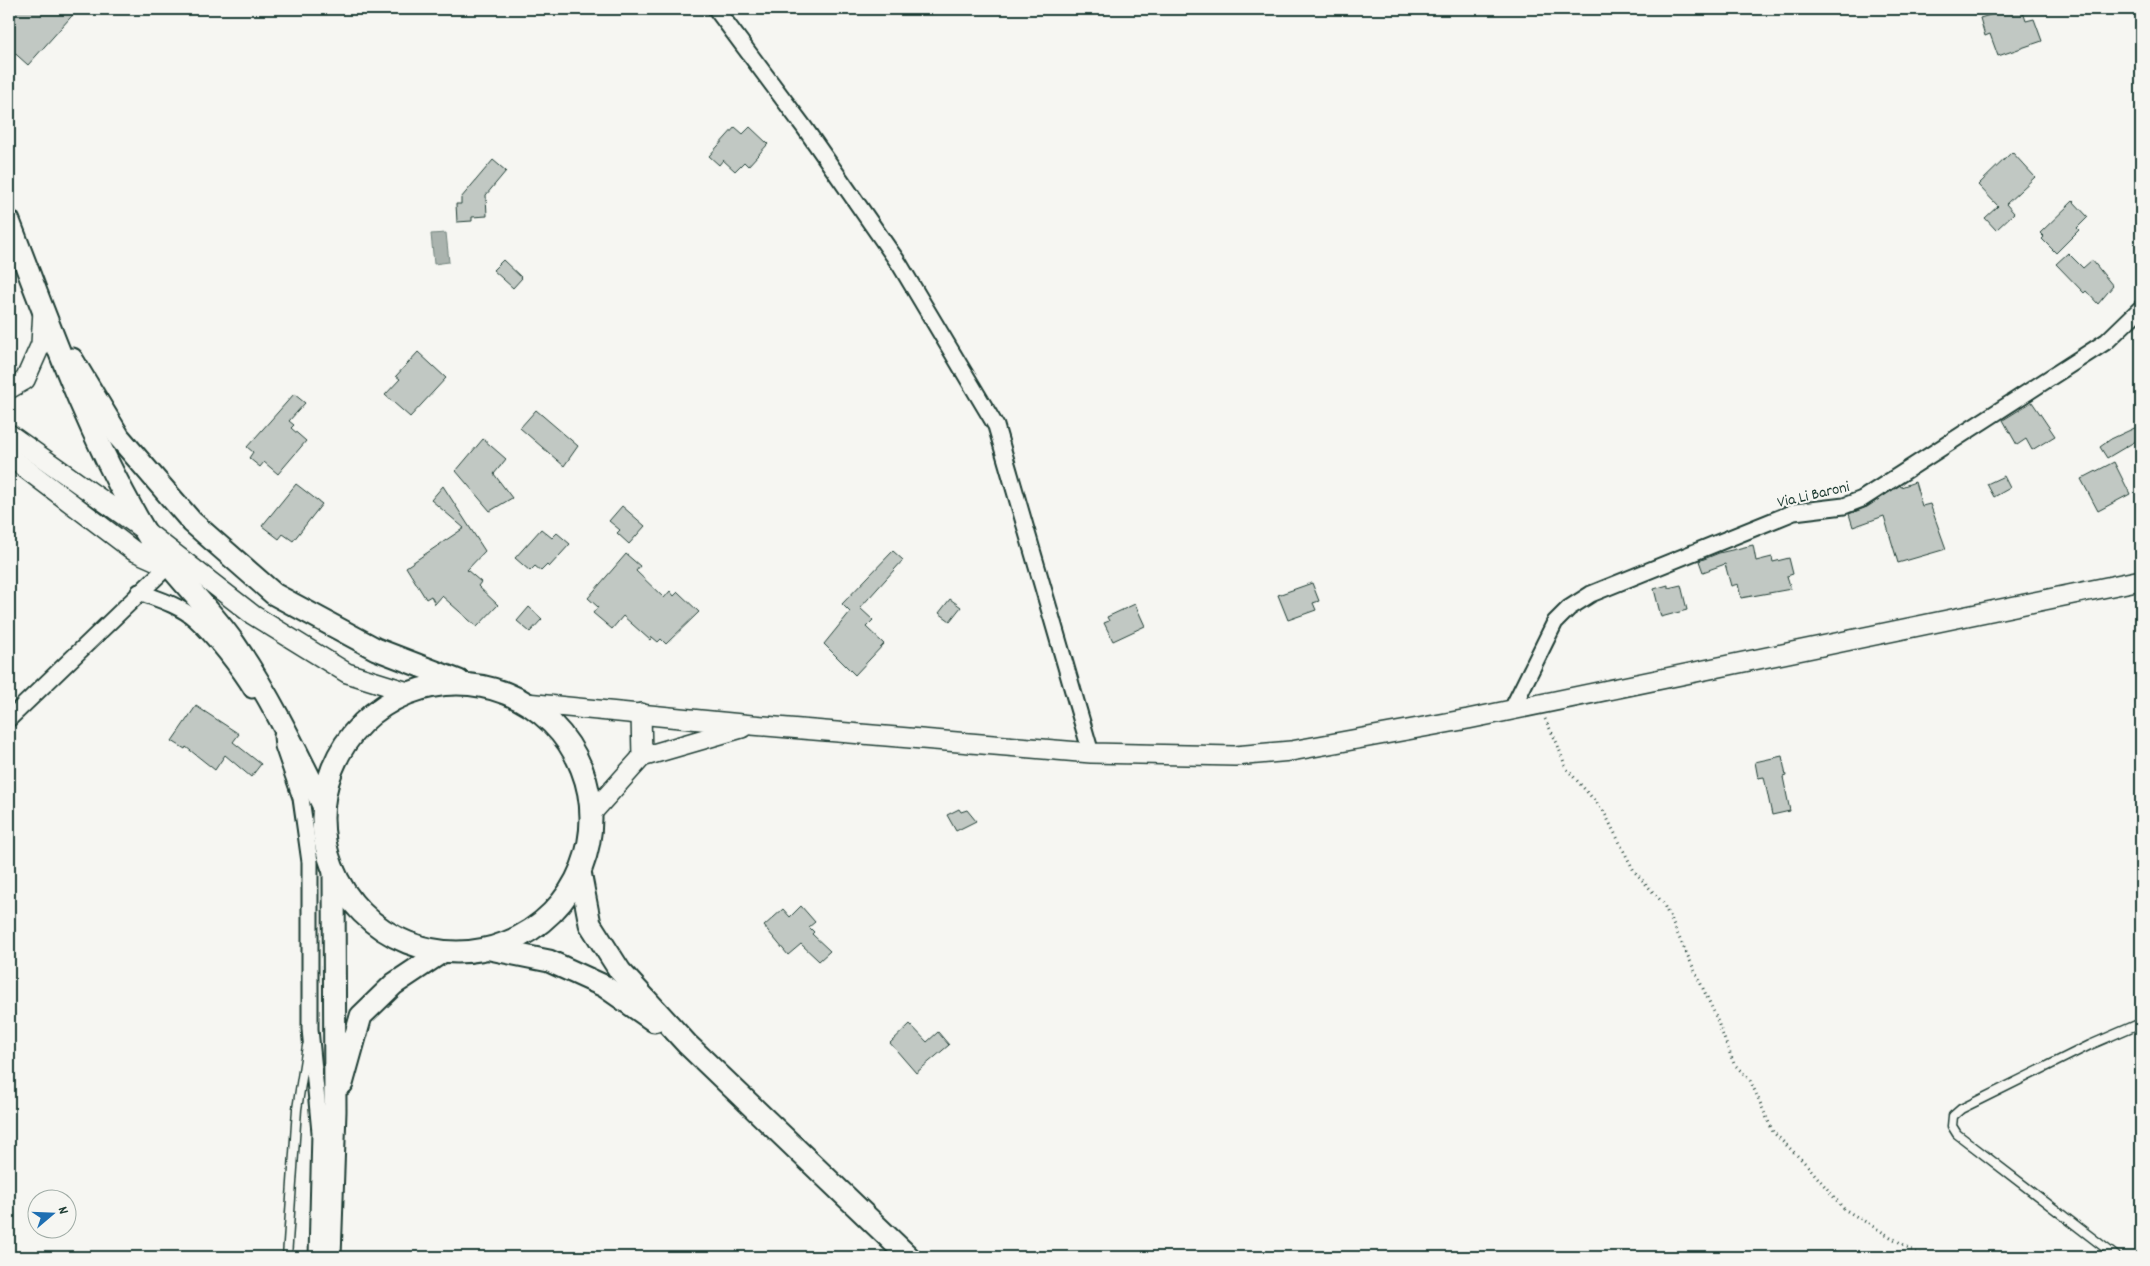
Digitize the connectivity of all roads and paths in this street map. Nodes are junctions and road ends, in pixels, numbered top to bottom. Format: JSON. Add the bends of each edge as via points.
{"nodes":[{"id":1,"x":716,"y":9,"type":"edge"},
{"id":2,"x":9,"y":221,"type":"edge"},
{"id":3,"x":2141,"y":308,"type":"edge"},
{"id":4,"x":43,"y":309,"type":"junction"},
{"id":5,"x":9,"y":389,"type":"edge"},
{"id":6,"x":9,"y":434,"type":"edge"},
{"id":7,"x":9,"y":456,"type":"edge"},
{"id":8,"x":144,"y":530,"type":"junction"},
{"id":9,"x":168,"y":566,"type":"junction"},
{"id":10,"x":2141,"y":580,"type":"edge"},
{"id":11,"x":139,"y":592,"type":"junction"},
{"id":12,"x":467,"y":684,"type":"junction"},
{"id":13,"x":408,"y":692,"type":"junction"},
{"id":14,"x":526,"y":703,"type":"junction"},
{"id":15,"x":1542,"y":704,"type":"junction"},
{"id":16,"x":1512,"y":709,"type":"junction"},
{"id":17,"x":641,"y":713,"type":"junction"},
{"id":18,"x":9,"y":719,"type":"edge"},
{"id":19,"x":280,"y":719,"type":"junction"},
{"id":20,"x":752,"y":725,"type":"junction"},
{"id":21,"x":1091,"y":753,"type":"junction"},
{"id":22,"x":642,"y":757,"type":"junction"},
{"id":23,"x":323,"y":805,"type":"junction"},
{"id":24,"x":591,"y":814,"type":"junction"},
{"id":25,"x":334,"y":872,"type":"junction"},
{"id":26,"x":580,"y":872,"type":"junction"},
{"id":27,"x":490,"y":949,"type":"junction"},
{"id":28,"x":442,"y":952,"type":"junction"},
{"id":29,"x":2141,"y":1023,"type":"edge"},
{"id":30,"x":310,"y":1029,"type":"junction"},
{"id":31,"x":687,"y":1044,"type":"junction"},
{"id":32,"x":335,"y":1111,"type":"junction"},
{"id":33,"x":287,"y":1257,"type":"edge"},
{"id":34,"x":317,"y":1257,"type":"edge"},
{"id":35,"x":330,"y":1257,"type":"edge"},
{"id":36,"x":909,"y":1257,"type":"edge"},
{"id":37,"x":1924,"y":1257,"type":"edge"},
{"id":38,"x":2117,"y":1257,"type":"edge"}],
"edges":[{"from":1,"to":21,"type":"street","via":[[804,127],[900,265],[996,426]]},
{"from":2,"to":4,"type":"main road"},
{"from":3,"to":16,"type":"street","name":"Via Li Baroni","via":[[2107,341],[1862,499],[1844,506],[1794,512],[1591,594],[1569,608],[1556,622]]},
{"from":4,"to":5,"type":"street","via":[[41,344],[25,380]]},
{"from":4,"to":8,"type":"main road","via":[[77,399],[108,466]]},
{"from":4,"to":12,"type":"main road","via":[[119,437],[192,522],[274,594],[376,649]]},
{"from":6,"to":8,"type":"street"},
{"from":7,"to":9,"type":"street","via":[[134,551]]},
{"from":8,"to":9,"type":"main road"},
{"from":8,"to":13,"type":"street","via":[[253,615],[339,669]]},
{"from":9,"to":11,"type":"street"},
{"from":9,"to":19,"type":"main road","via":[[234,642]]},
{"from":10,"to":15,"type":"street"},
{"from":11,"to":18,"type":"street"},
{"from":11,"to":19,"type":"street","via":[[172,604],[195,619],[243,676],[258,700]]},
{"from":12,"to":13,"type":"main road","via":[[437,685]]},
{"from":12,"to":14,"type":"main road","via":[[498,690]]},
{"from":13,"to":23,"type":"main road","via":[[376,710],[350,737],[331,769]]},
{"from":14,"to":17,"type":"street"},
{"from":14,"to":24,"type":"main road","via":[[560,732],[582,770]]},
{"from":15,"to":16,"type":"street"},
{"from":15,"to":37,"type":"path","via":[[1546,724],[1558,743],[1566,768],[1603,810],[1634,871],[1663,903],[1714,1012],[1734,1064],[1750,1080],[1774,1132],[1844,1209]]},
{"from":16,"to":21,"type":"street","via":[[1291,751],[1235,756]]},
{"from":17,"to":20,"type":"street"},
{"from":17,"to":22,"type":"street"},
{"from":19,"to":23,"type":"main road"},
{"from":19,"to":30,"type":"street","via":[[283,746],[301,798],[310,862]]},
{"from":20,"to":21,"type":"street"},
{"from":20,"to":22,"type":"street"},
{"from":22,"to":24,"type":"street"},
{"from":23,"to":25,"type":"main road","via":[[324,839]]},
{"from":24,"to":26,"type":"main road","via":[[589,844]]},
{"from":25,"to":28,"type":"main road","via":[[360,911],[397,938]]},
{"from":25,"to":32,"type":"main road"},
{"from":26,"to":27,"type":"main road","via":[[558,907],[527,933]]},
{"from":26,"to":31,"type":"main road","via":[[590,924],[620,971]]},
{"from":27,"to":28,"type":"main road"},
{"from":27,"to":31,"type":"main road","via":[[549,961],[604,986]]},
{"from":28,"to":32,"type":"main road","via":[[394,984],[360,1016]]},
{"from":29,"to":38,"type":"lane","via":[[1961,1110],[1952,1121],[1957,1134]]},
{"from":30,"to":33,"type":"lane","via":[[297,1109]]},
{"from":30,"to":34,"type":"street","via":[[320,1132]]},
{"from":31,"to":36,"type":"main road"},
{"from":32,"to":35,"type":"main road"}]}
